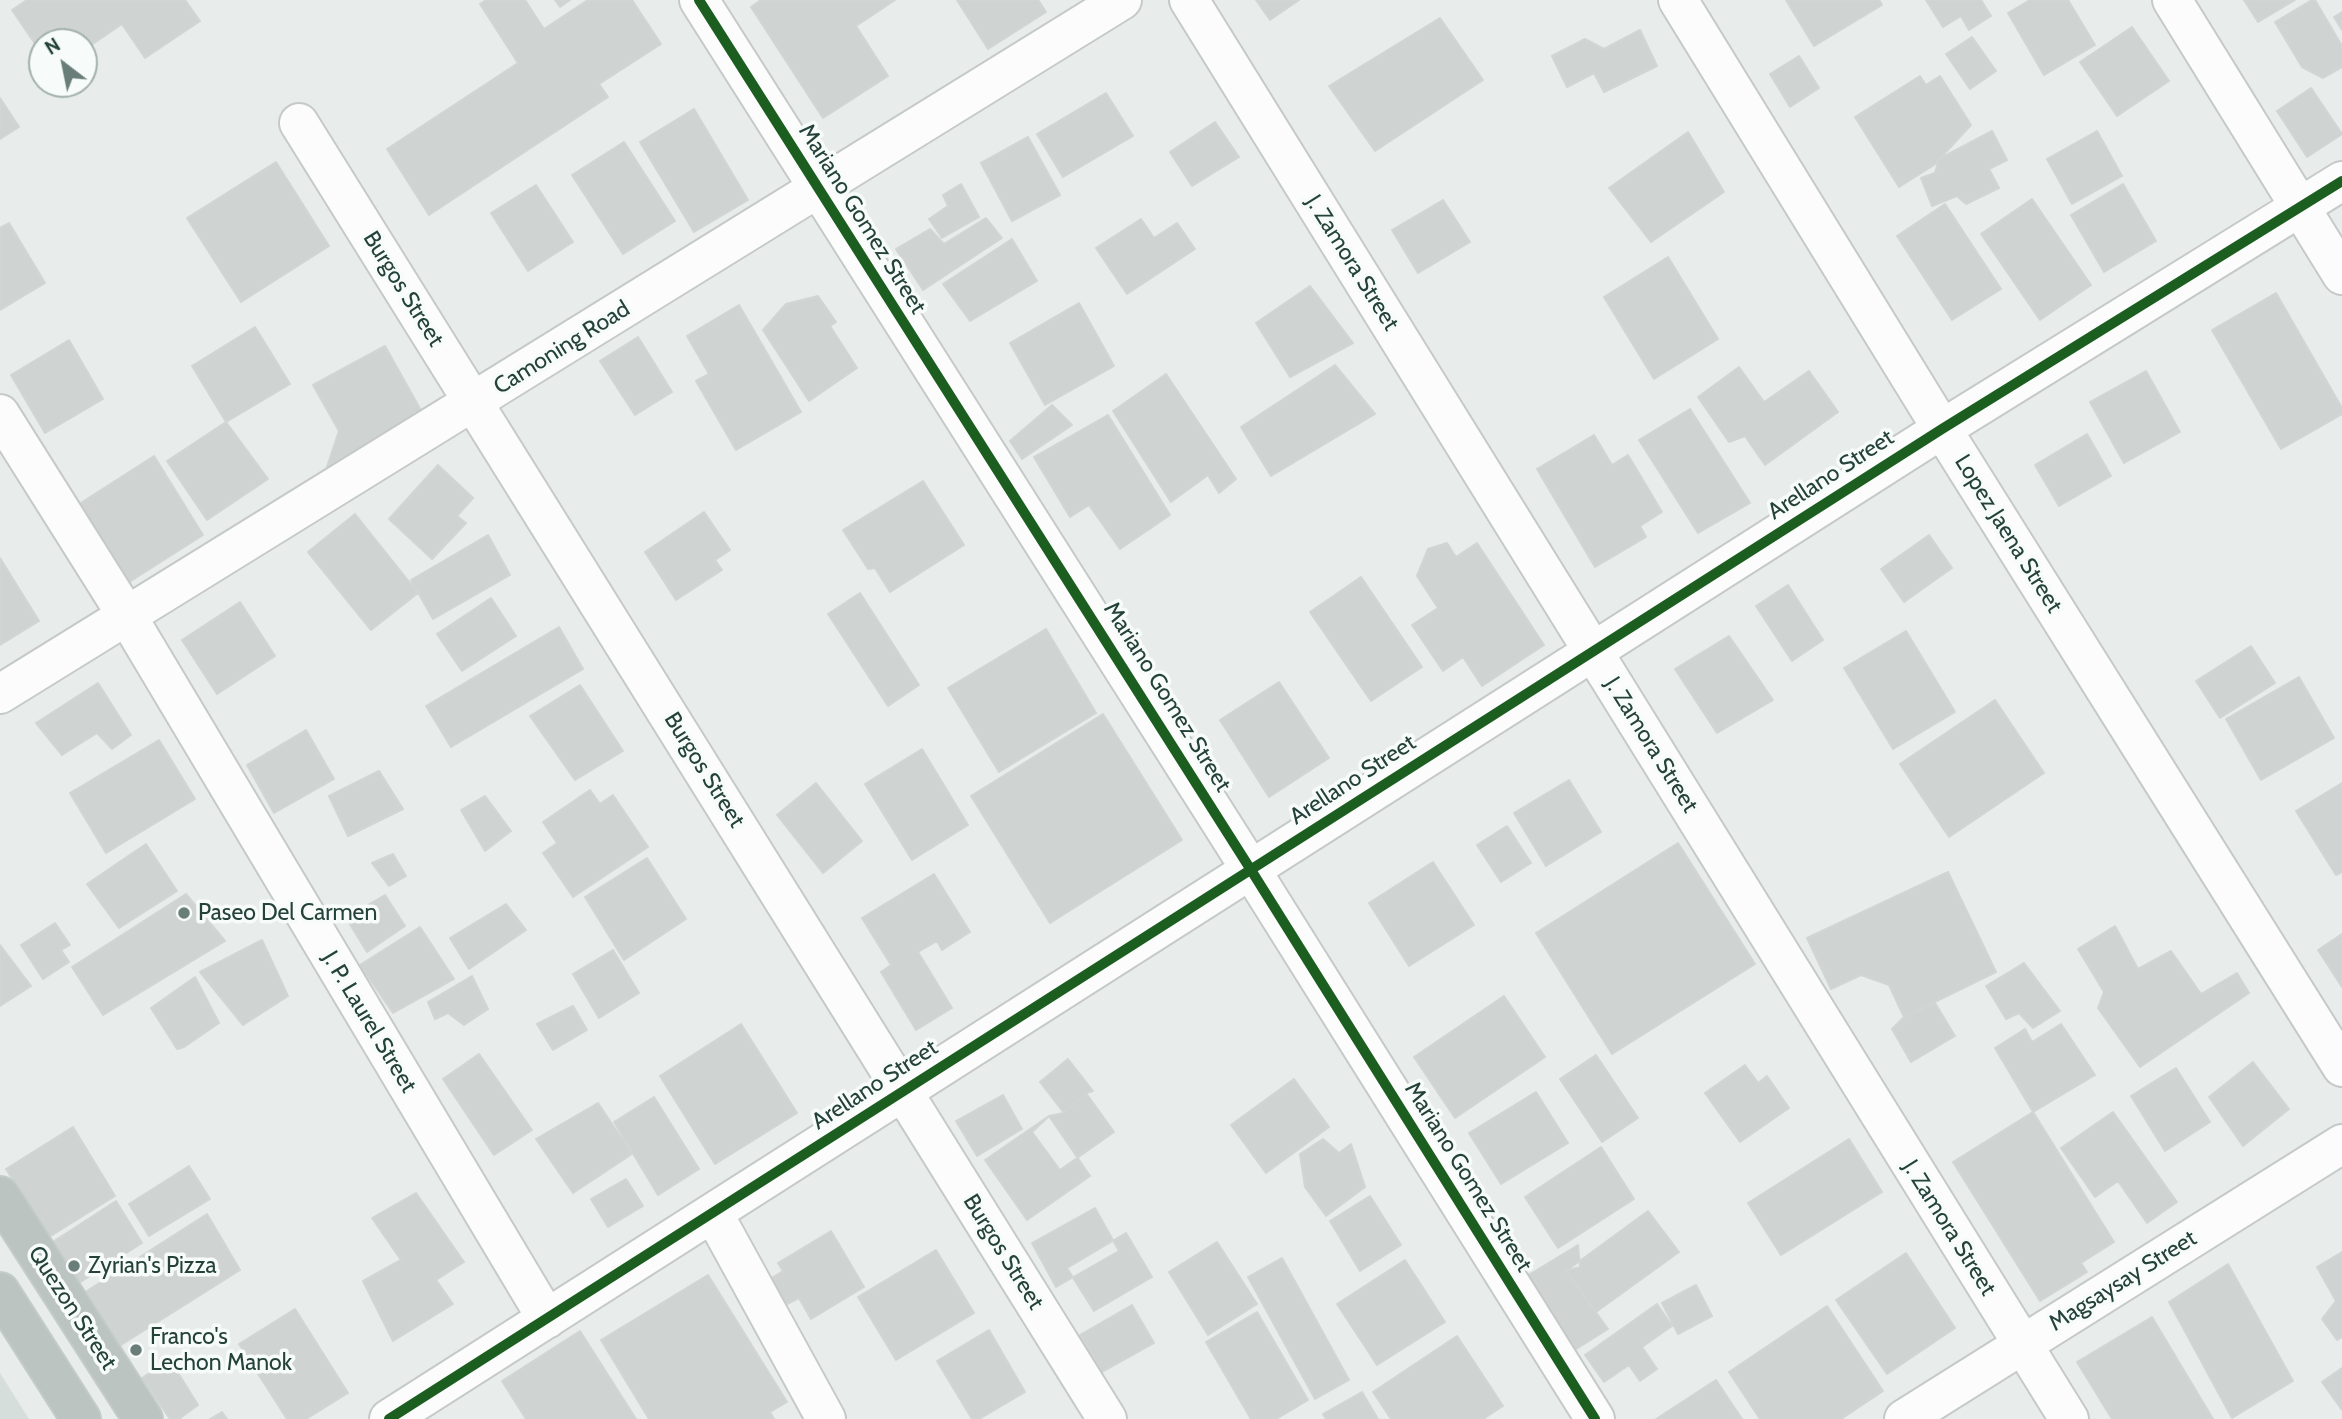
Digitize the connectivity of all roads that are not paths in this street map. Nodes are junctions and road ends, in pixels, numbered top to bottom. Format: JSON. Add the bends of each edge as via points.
{"nodes":[{"id":1,"x":699,"y":0,"type":"edge"},
{"id":2,"x":1122,"y":0,"type":"edge"},
{"id":3,"x":1189,"y":0,"type":"edge"},
{"id":4,"x":1678,"y":0,"type":"edge"},
{"id":5,"x":2172,"y":0,"type":"edge"},
{"id":6,"x":299,"y":123,"type":"dead end"},
{"id":7,"x":2342,"y":181,"type":"edge"},
{"id":8,"x":818,"y":189,"type":"junction"},
{"id":9,"x":2300,"y":207,"type":"junction"},
{"id":10,"x":2342,"y":275,"type":"edge"},
{"id":11,"x":474,"y":402,"type":"junction"},
{"id":12,"x":0,"y":414,"type":"edge"},
{"id":13,"x":1942,"y":429,"type":"junction"},
{"id":14,"x":127,"y":616,"type":"junction"},
{"id":15,"x":1593,"y":651,"type":"junction"},
{"id":16,"x":0,"y":694,"type":"edge"},
{"id":17,"x":1251,"y":870,"type":"junction"},
{"id":18,"x":2342,"y":1067,"type":"edge"},
{"id":19,"x":904,"y":1091,"type":"junction"},
{"id":20,"x":2342,"y":1144,"type":"edge"},
{"id":21,"x":0,"y":1196,"type":"edge"},
{"id":22,"x":713,"y":1213,"type":"junction"},
{"id":23,"x":0,"y":1292,"type":"edge"},
{"id":24,"x":547,"y":1319,"type":"junction"},
{"id":25,"x":2022,"y":1345,"type":"junction"},
{"id":26,"x":81,"y":1419,"type":"edge"},
{"id":27,"x":143,"y":1419,"type":"edge"},
{"id":28,"x":389,"y":1419,"type":"edge"},
{"id":29,"x":826,"y":1419,"type":"edge"},
{"id":30,"x":1107,"y":1419,"type":"edge"},
{"id":31,"x":1595,"y":1419,"type":"edge"},
{"id":32,"x":1905,"y":1419,"type":"edge"},
{"id":33,"x":2069,"y":1419,"type":"edge"}],
"edges":[{"from":1,"to":8,"type":"street","name":"Mariano Gomez Street"},
{"from":2,"to":8,"type":"street","name":"Camoning Road"},
{"from":3,"to":15,"type":"street","name":"J. Zamora Street"},
{"from":4,"to":13,"type":"street","name":"Lopez Jaena Street"},
{"from":5,"to":9,"type":"street"},
{"from":6,"to":11,"type":"street","name":"Burgos Street"},
{"from":7,"to":9,"type":"street","name":"Arellano Street"},
{"from":8,"to":11,"type":"street","name":"Camoning Road"},
{"from":8,"to":17,"type":"street","name":"Mariano Gomez Street"},
{"from":9,"to":10,"type":"street"},
{"from":9,"to":13,"type":"street","name":"Arellano Street"},
{"from":11,"to":14,"type":"street","name":"Camoning Road"},
{"from":11,"to":19,"type":"street","name":"Burgos Street"},
{"from":12,"to":14,"type":"street","name":"J. P. Laurel Street"},
{"from":13,"to":15,"type":"street","name":"Arellano Street"},
{"from":13,"to":18,"type":"street","name":"Lopez Jaena Street"},
{"from":14,"to":16,"type":"street","name":"Camoning Road"},
{"from":14,"to":24,"type":"street","name":"J. P. Laurel Street"},
{"from":15,"to":17,"type":"street","name":"Arellano Street"},
{"from":15,"to":25,"type":"street","name":"J. Zamora Street"},
{"from":17,"to":19,"type":"street","name":"Arellano Street"},
{"from":17,"to":31,"type":"street","name":"Mariano Gomez Street"},
{"from":19,"to":22,"type":"street","name":"Arellano Street"},
{"from":19,"to":30,"type":"street","name":"Burgos Street"},
{"from":20,"to":25,"type":"street","name":"Magsaysay Street"},
{"from":21,"to":27,"type":"highway","name":"Quezon Street"},
{"from":22,"to":24,"type":"street","name":"Arellano Street"},
{"from":22,"to":29,"type":"street"},
{"from":23,"to":26,"type":"highway"},
{"from":24,"to":28,"type":"street","name":"Arellano Street"},
{"from":25,"to":32,"type":"street","name":"Magsaysay Street"},
{"from":25,"to":33,"type":"street","name":"J. Zamora Street"}]}
